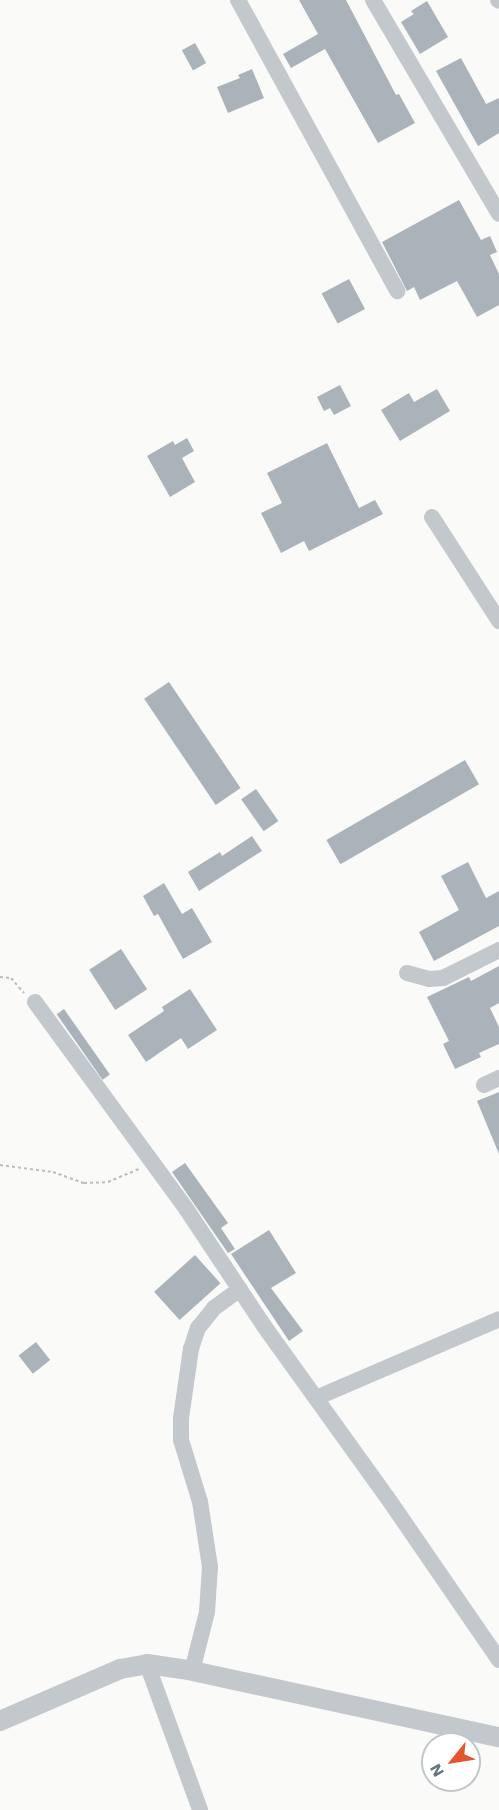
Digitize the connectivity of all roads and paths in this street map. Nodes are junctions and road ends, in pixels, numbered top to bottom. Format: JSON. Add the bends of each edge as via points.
{"nodes":[{"id":1,"x":238,"y":0,"type":"edge"},
{"id":2,"x":373,"y":0,"type":"edge"},
{"id":3,"x":499,"y":214,"type":"edge"},
{"id":4,"x":397,"y":291,"type":"dead end"},
{"id":5,"x":432,"y":517,"type":"dead end"},
{"id":6,"x":495,"y":604,"type":"edge"},
{"id":7,"x":499,"y":621,"type":"edge"},
{"id":8,"x":499,"y":951,"type":"edge"},
{"id":9,"x":407,"y":974,"type":"dead end"},
{"id":10,"x":0,"y":977,"type":"edge"},
{"id":11,"x":36,"y":1002,"type":"joint"},
{"id":12,"x":152,"y":1162,"type":"junction"},
{"id":13,"x":0,"y":1165,"type":"edge"},
{"id":14,"x":240,"y":1289,"type":"junction"},
{"id":15,"x":499,"y":1319,"type":"edge"},
{"id":16,"x":316,"y":1398,"type":"junction"},
{"id":17,"x":499,"y":1660,"type":"edge"},
{"id":18,"x":147,"y":1664,"type":"junction"},
{"id":19,"x":192,"y":1671,"type":"junction"},
{"id":20,"x":0,"y":1721,"type":"edge"},
{"id":21,"x":499,"y":1737,"type":"edge"},
{"id":22,"x":200,"y":1810,"type":"edge"}],
"edges":[{"from":1,"to":4,"type":"street"},
{"from":2,"to":3,"type":"street"},
{"from":5,"to":6,"type":"street"},
{"from":6,"to":7,"type":"street"},
{"from":8,"to":9,"type":"street","via":[[443,978]]},
{"from":10,"to":11,"type":"path","via":[[11,978]]},
{"from":11,"to":12,"type":"street"},
{"from":12,"to":13,"type":"path","via":[[125,1177],[84,1183],[53,1172]]},
{"from":12,"to":14,"type":"street"},
{"from":14,"to":16,"type":"street"},
{"from":14,"to":19,"type":"street","via":[[214,1308],[198,1328],[181,1418],[181,1440],[200,1502],[210,1567],[207,1612]]},
{"from":15,"to":16,"type":"street"},
{"from":16,"to":17,"type":"street"},
{"from":18,"to":19,"type":"street"},
{"from":18,"to":20,"type":"street","via":[[120,1669]]},
{"from":18,"to":22,"type":"street"},
{"from":19,"to":21,"type":"street"}]}
